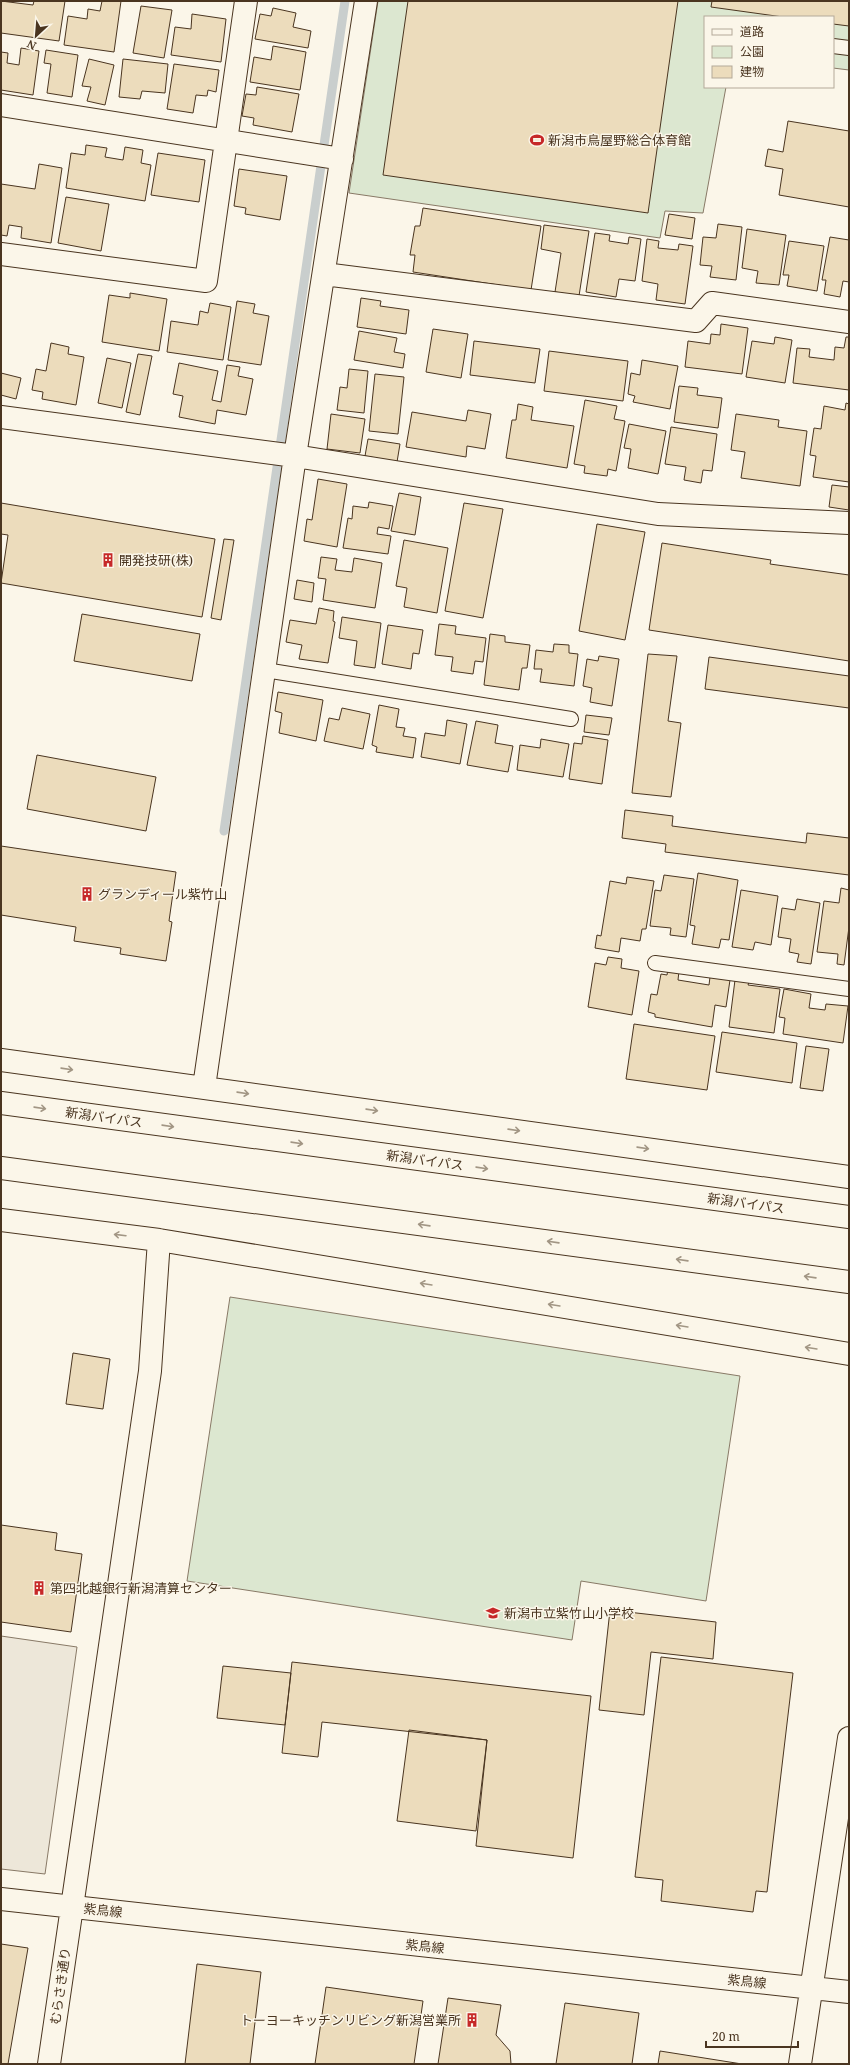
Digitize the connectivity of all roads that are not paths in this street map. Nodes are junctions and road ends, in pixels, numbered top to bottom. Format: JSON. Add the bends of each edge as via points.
{"nodes":[{"id":1,"x":246,"y":1,"type":"edge"},
{"id":2,"x":366,"y":1,"type":"edge"},
{"id":3,"x":834,"y":46,"type":"edge"},
{"id":4,"x":849,"y":48,"type":"edge"},
{"id":5,"x":1,"y":104,"type":"edge"},
{"id":6,"x":226,"y":140,"type":"junction"},
{"id":7,"x":342,"y":159,"type":"junction"},
{"id":8,"x":1,"y":254,"type":"edge"},
{"id":9,"x":324,"y":274,"type":"junction"},
{"id":10,"x":849,"y":322,"type":"edge"},
{"id":11,"x":1,"y":417,"type":"edge"},
{"id":12,"x":295,"y":456,"type":"junction"},
{"id":13,"x":849,"y":523,"type":"edge"},
{"id":14,"x":264,"y":670,"type":"junction"},
{"id":15,"x":571,"y":719,"type":"dead end"},
{"id":16,"x":655,"y":963,"type":"dead end"},
{"id":17,"x":849,"y":989,"type":"edge"},
{"id":18,"x":1,"y":1060,"type":"edge"},
{"id":19,"x":204,"y":1087,"type":"junction"},
{"id":20,"x":1,"y":1103,"type":"edge"},
{"id":21,"x":1,"y":1168,"type":"edge"},
{"id":22,"x":849,"y":1177,"type":"edge"},
{"id":23,"x":849,"y":1217,"type":"edge"},
{"id":24,"x":1,"y":1220,"type":"edge"},
{"id":25,"x":159,"y":1240,"type":"junction"},
{"id":26,"x":849,"y":1282,"type":"edge"},
{"id":27,"x":849,"y":1354,"type":"edge"},
{"id":28,"x":849,"y":1738,"type":"edge"},
{"id":29,"x":1,"y":1899,"type":"edge"},
{"id":30,"x":72,"y":1907,"type":"junction"},
{"id":31,"x":810,"y":1988,"type":"junction"},
{"id":32,"x":849,"y":1992,"type":"edge"},
{"id":33,"x":49,"y":2064,"type":"edge"},
{"id":34,"x":800,"y":2064,"type":"edge"}],
"edges":[{"from":1,"to":6,"type":"main road"},
{"from":2,"to":7,"type":"main road"},
{"from":3,"to":4,"type":"lane"},
{"from":5,"to":6,"type":"main road"},
{"from":6,"to":7,"type":"main road"},
{"from":6,"to":8,"type":"main road","via":[[206,281]]},
{"from":7,"to":9,"type":"main road"},
{"from":9,"to":10,"type":"main road","via":[[696,321],[712,303]]},
{"from":9,"to":12,"type":"main road"},
{"from":11,"to":12,"type":"main road"},
{"from":12,"to":13,"type":"main road","via":[[658,514]]},
{"from":12,"to":14,"type":"main road"},
{"from":14,"to":15,"type":"lane"},
{"from":14,"to":19,"type":"main road"},
{"from":16,"to":17,"type":"lane"},
{"from":18,"to":19,"type":"main road","one_way":true},
{"from":19,"to":22,"type":"main road","one_way":true},
{"from":20,"to":23,"type":"main road","name":"新潟バイパス","one_way":true},
{"from":26,"to":21,"type":"main road","one_way":true},
{"from":25,"to":24,"type":"main road","one_way":true},
{"from":27,"to":25,"type":"main road","one_way":true},
{"from":25,"to":30,"type":"main road","name":"むらさき通り","via":[[150,1371]]},
{"from":28,"to":31,"type":"main road"},
{"from":29,"to":30,"type":"main road","name":"紫鳥線"},
{"from":30,"to":31,"type":"main road","name":"紫鳥線"},
{"from":30,"to":33,"type":"main road","name":"むらさき通り"},
{"from":31,"to":32,"type":"main road","name":"紫鳥線"},
{"from":31,"to":34,"type":"main road"}]}
